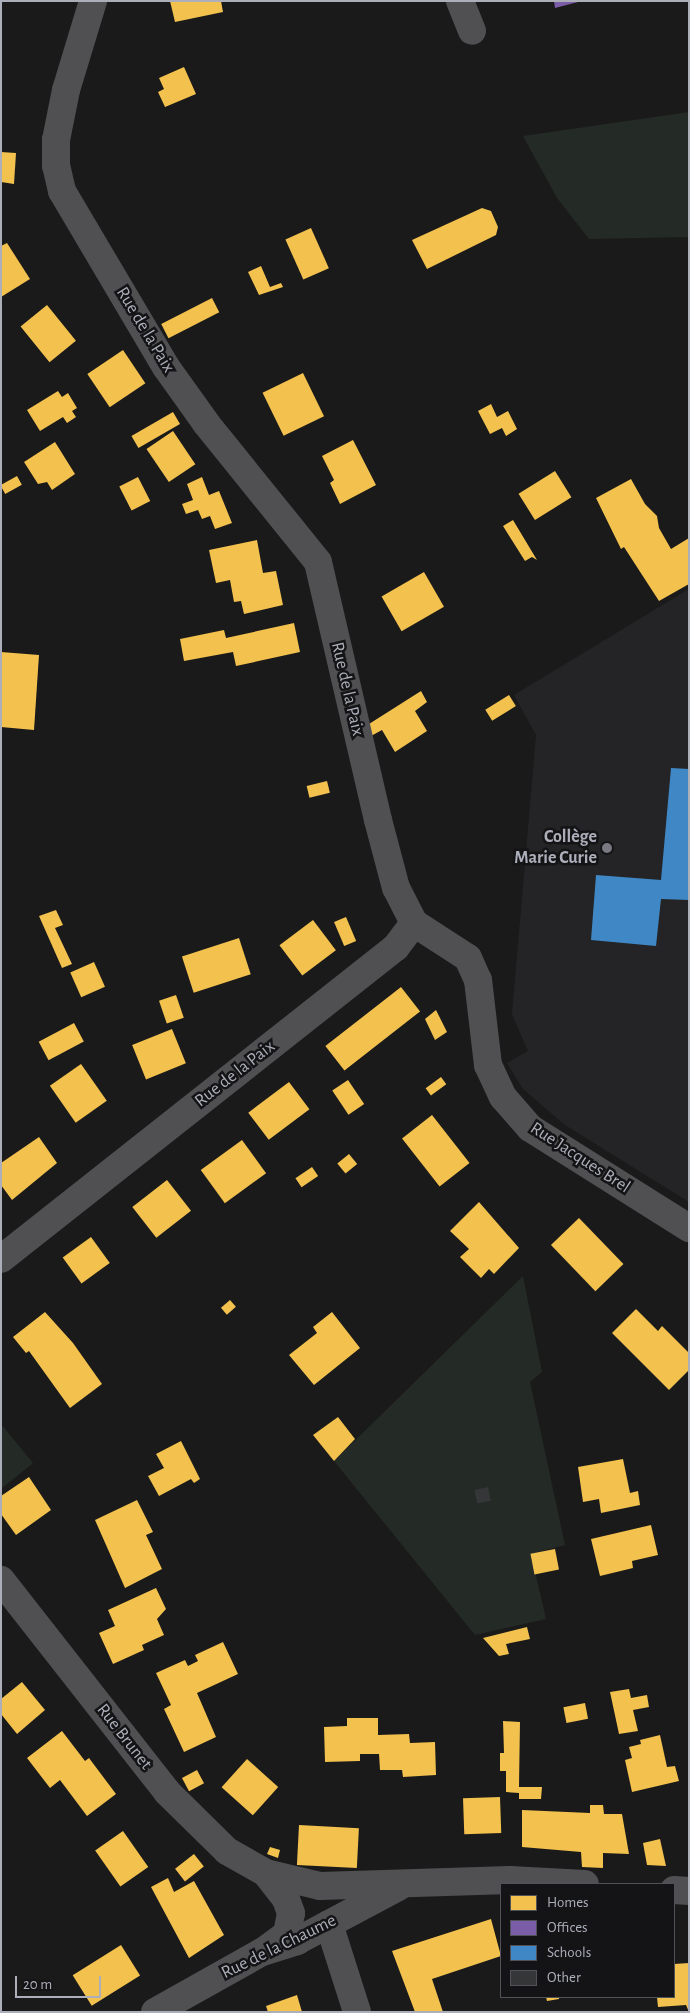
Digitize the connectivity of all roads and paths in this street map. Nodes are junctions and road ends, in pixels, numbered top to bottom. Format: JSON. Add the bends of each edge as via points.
{"nodes":[{"id":1,"x":93,"y":1,"type":"edge"},
{"id":2,"x":460,"y":1,"type":"edge"},
{"id":3,"x":472,"y":31,"type":"dead end"},
{"id":4,"x":414,"y":923,"type":"junction"},
{"id":5,"x":689,"y":1228,"type":"edge"},
{"id":6,"x":1,"y":1259,"type":"edge"},
{"id":7,"x":1,"y":1580,"type":"edge"},
{"id":8,"x":266,"y":1873,"type":"junction"},
{"id":9,"x":566,"y":1883,"type":"edge"},
{"id":10,"x":404,"y":1884,"type":"junction"},
{"id":11,"x":675,"y":1890,"type":"edge"},
{"id":12,"x":689,"y":1891,"type":"edge"},
{"id":13,"x":329,"y":1924,"type":"junction"},
{"id":14,"x":262,"y":1952,"type":"junction"},
{"id":15,"x":155,"y":2012,"type":"edge"},
{"id":16,"x":357,"y":2012,"type":"edge"}],
"edges":[{"from":1,"to":4,"type":"street","name":"Rue de la Paix","via":[[66,90],[56,140],[56,166],[62,191],[166,367],[206,423],[318,562],[396,888]]},
{"from":2,"to":3,"type":"street"},
{"from":4,"to":5,"type":"street","name":"Rue Jacques Brel","via":[[468,958],[478,980],[491,1073],[503,1097],[530,1128]]},
{"from":4,"to":6,"type":"street","name":"Rue de la Paix","via":[[396,947]]},
{"from":7,"to":8,"type":"street","name":"Rue Brunet","via":[[166,1792],[227,1851]]},
{"from":8,"to":10,"type":"street","name":"Rue de la Chaume","via":[[320,1886]]},
{"from":8,"to":14,"type":"street","via":[[286,1899],[291,1913],[287,1934]]},
{"from":9,"to":10,"type":"street","name":"Rue de la Chaume","via":[[510,1880]]},
{"from":10,"to":13,"type":"street","name":"Rue de la Chaume"},
{"from":11,"to":12,"type":"street"},
{"from":13,"to":14,"type":"street","name":"Rue de la Chaume","via":[[297,1941]]},
{"from":13,"to":16,"type":"street"},
{"from":14,"to":15,"type":"street","name":"Rue de la Chaume"}]}
